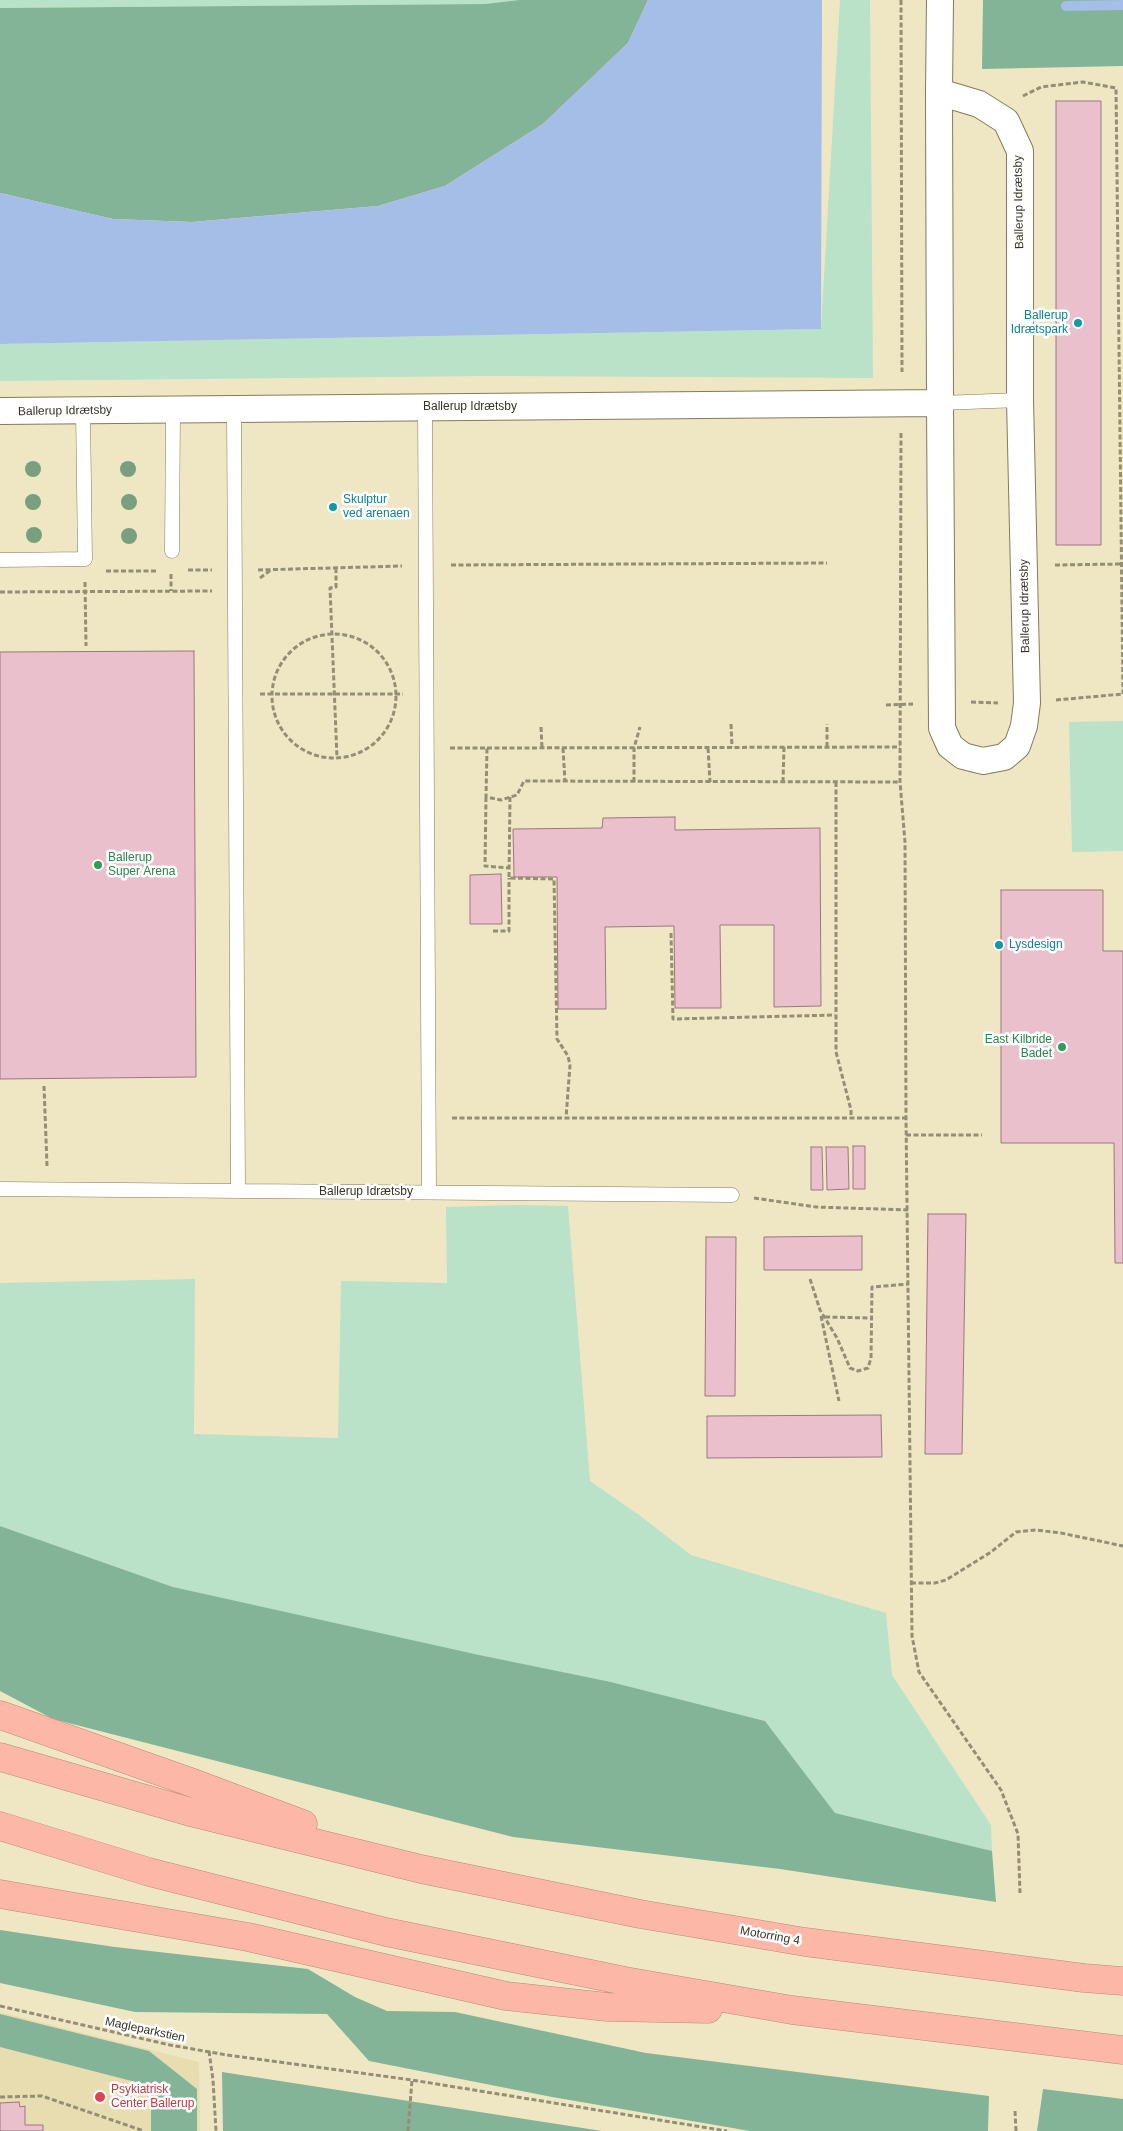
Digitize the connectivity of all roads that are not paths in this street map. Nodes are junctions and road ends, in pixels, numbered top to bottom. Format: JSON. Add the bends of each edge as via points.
{"nodes":[{"id":1,"x":940,"y":0,"type":"edge"},
{"id":2,"x":940,"y":92,"type":"junction"},
{"id":3,"x":1020,"y":400,"type":"junction"},
{"id":4,"x":940,"y":403,"type":"junction"},
{"id":5,"x":425,"y":407,"type":"junction"},
{"id":6,"x":234,"y":409,"type":"junction"},
{"id":7,"x":174,"y":410,"type":"junction"},
{"id":8,"x":0,"y":411,"type":"edge"},
{"id":9,"x":83,"y":411,"type":"junction"},
{"id":10,"x":172,"y":551,"type":"dead end"},
{"id":11,"x":0,"y":560,"type":"edge"},
{"id":12,"x":0,"y":1189,"type":"edge"},
{"id":13,"x":238,"y":1191,"type":"junction"},
{"id":14,"x":429,"y":1192,"type":"junction"},
{"id":15,"x":732,"y":1195,"type":"road end"},
{"id":16,"x":0,"y":1715,"type":"edge"},
{"id":17,"x":0,"y":1757,"type":"edge"},
{"id":18,"x":0,"y":1826,"type":"edge"},
{"id":19,"x":421,"y":1869,"type":"junction"},
{"id":20,"x":0,"y":1894,"type":"edge"},
{"id":21,"x":1123,"y":1981,"type":"edge"},
{"id":22,"x":792,"y":2010,"type":"junction"},
{"id":23,"x":1123,"y":2050,"type":"edge"}],
"edges":[{"from":1,"to":2,"type":"street","name":"Ballerup Idrætsby"},
{"from":2,"to":3,"type":"street","name":"Ballerup Idrætsby","via":[[979,104],[1006,121],[1020,151]]},
{"from":2,"to":4,"type":"street","name":"Ballerup Idrætsby"},
{"from":3,"to":4,"type":"lane"},
{"from":3,"to":4,"type":"street","name":"Ballerup Idrætsby","via":[[1027,703],[1017,746],[1004,757],[983,761],[963,756],[950,746],[942,728]]},
{"from":4,"to":5,"type":"street","name":"Ballerup Idrætsby"},
{"from":5,"to":6,"type":"street","name":"Ballerup Idrætsby"},
{"from":5,"to":14,"type":"lane"},
{"from":6,"to":7,"type":"street","name":"Ballerup Idrætsby"},
{"from":6,"to":13,"type":"lane"},
{"from":7,"to":9,"type":"street","name":"Ballerup Idrætsby"},
{"from":7,"to":10,"type":"lane"},
{"from":8,"to":9,"type":"street","name":"Ballerup Idrætsby"},
{"from":9,"to":11,"type":"lane","via":[[84,559]]},
{"from":12,"to":13,"type":"lane","name":"Ballerup Idrætsby"},
{"from":13,"to":14,"type":"lane","name":"Ballerup Idrætsby"},
{"from":14,"to":15,"type":"lane","name":"Ballerup Idrætsby"},
{"from":16,"to":19,"type":"highway"},
{"from":17,"to":19,"type":"highway","via":[[194,1813]]},
{"from":18,"to":22,"type":"highway","via":[[149,1872],[386,1932],[625,1981]]},
{"from":19,"to":21,"type":"highway","name":"Motorring 4","via":[[640,1914],[805,1942]]},
{"from":20,"to":22,"type":"highway","via":[[248,1937],[506,1996],[607,2007]]},
{"from":22,"to":23,"type":"highway"}]}
